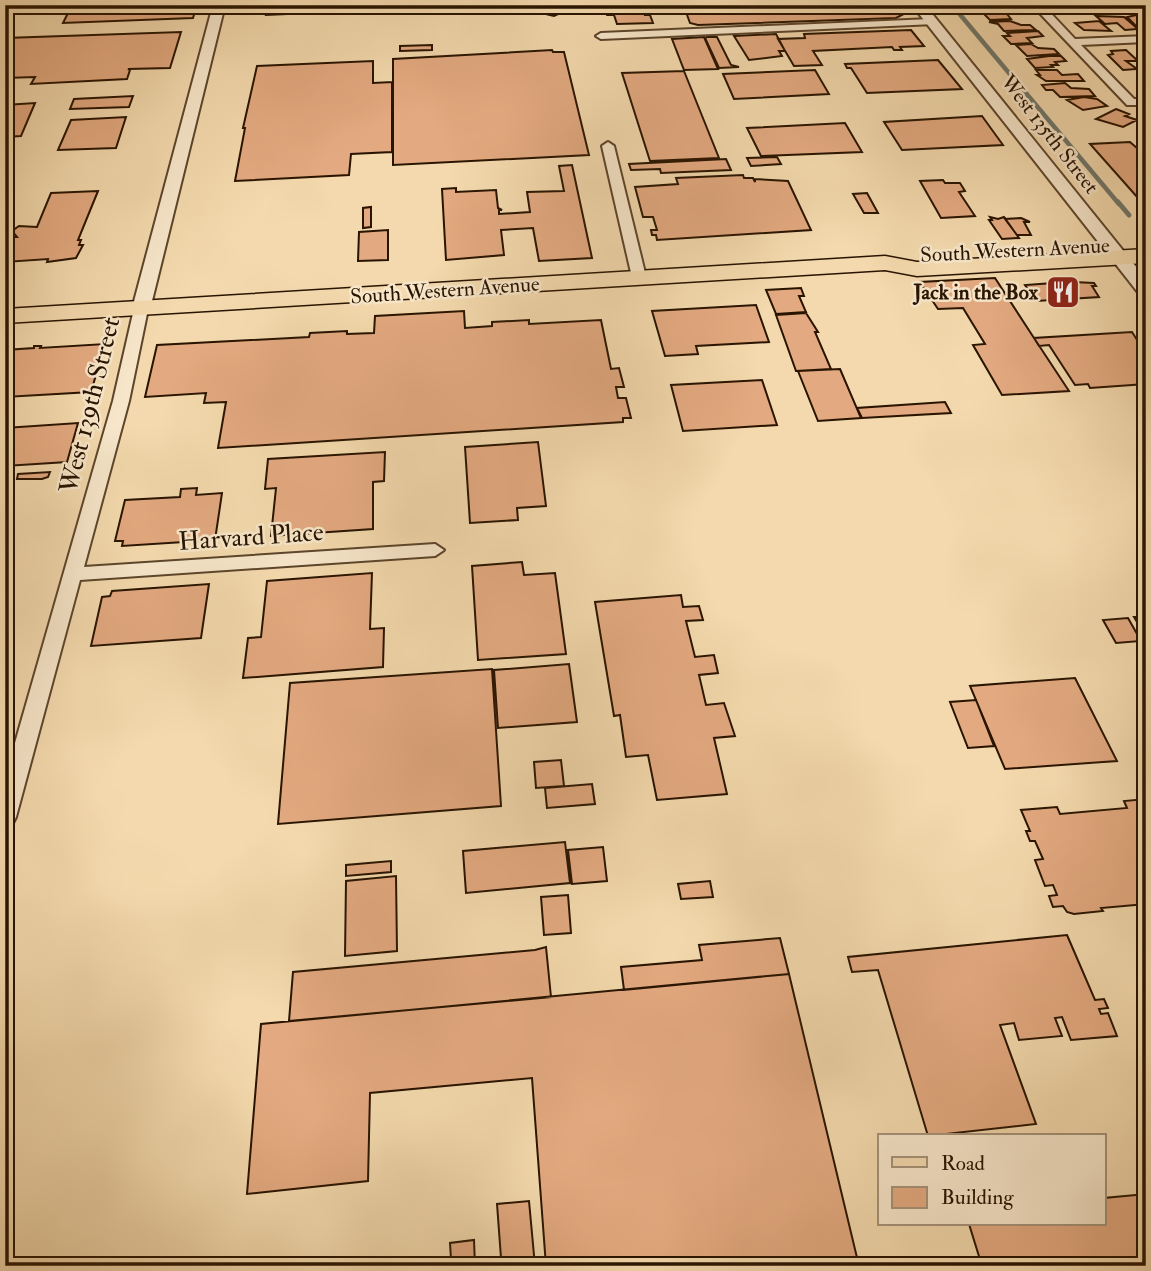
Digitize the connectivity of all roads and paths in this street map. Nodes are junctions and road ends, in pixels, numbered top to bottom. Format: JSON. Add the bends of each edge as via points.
{"nodes":[{"id":1,"x":219,"y":5,"type":"edge"},
{"id":2,"x":918,"y":5,"type":"edge"},
{"id":3,"x":1037,"y":5,"type":"edge"},
{"id":4,"x":932,"y":22,"type":"junction"},
{"id":5,"x":601,"y":36,"type":"dead end"},
{"id":6,"x":1146,"y":39,"type":"edge"},
{"id":7,"x":1073,"y":42,"type":"junction"},
{"id":8,"x":1146,"y":102,"type":"edge"},
{"id":9,"x":608,"y":146,"type":"dead end"},
{"id":10,"x":1146,"y":243,"type":"edge"},
{"id":11,"x":1113,"y":252,"type":"junction"},
{"id":12,"x":1146,"y":256,"type":"edge"},
{"id":13,"x":639,"y":277,"type":"junction"},
{"id":14,"x":1146,"y":290,"type":"edge"},
{"id":15,"x":141,"y":309,"type":"junction"},
{"id":16,"x":5,"y":316,"type":"edge"},
{"id":17,"x":435,"y":551,"type":"dead end"},
{"id":18,"x":71,"y":574,"type":"junction"},
{"id":19,"x":5,"y":817,"type":"edge"}],
"edges":[{"from":1,"to":15,"type":"street","name":"West 139th Street"},
{"from":2,"to":4,"type":"street","name":"West 135th Street"},
{"from":3,"to":7,"type":"street"},
{"from":4,"to":5,"type":"street"},
{"from":4,"to":11,"type":"street","name":"West 135th Street"},
{"from":6,"to":7,"type":"street"},
{"from":7,"to":8,"type":"street","via":[[1132,103]]},
{"from":9,"to":13,"type":"street"},
{"from":10,"to":11,"type":"main road","name":"South Western Avenue"},
{"from":11,"to":12,"type":"main road","name":"South Western Avenue"},
{"from":11,"to":13,"type":"main road","name":"South Western Avenue","via":[[917,269],[885,264]]},
{"from":11,"to":14,"type":"street","name":"West 135th Street"},
{"from":13,"to":15,"type":"main road","name":"South Western Avenue"},
{"from":15,"to":16,"type":"main road","name":"South Western Avenue"},
{"from":15,"to":18,"type":"street","name":"West 139th Street","via":[[121,401]]},
{"from":17,"to":18,"type":"street","name":"Harvard Place"},
{"from":18,"to":19,"type":"street","name":"West 139th Street"}]}
